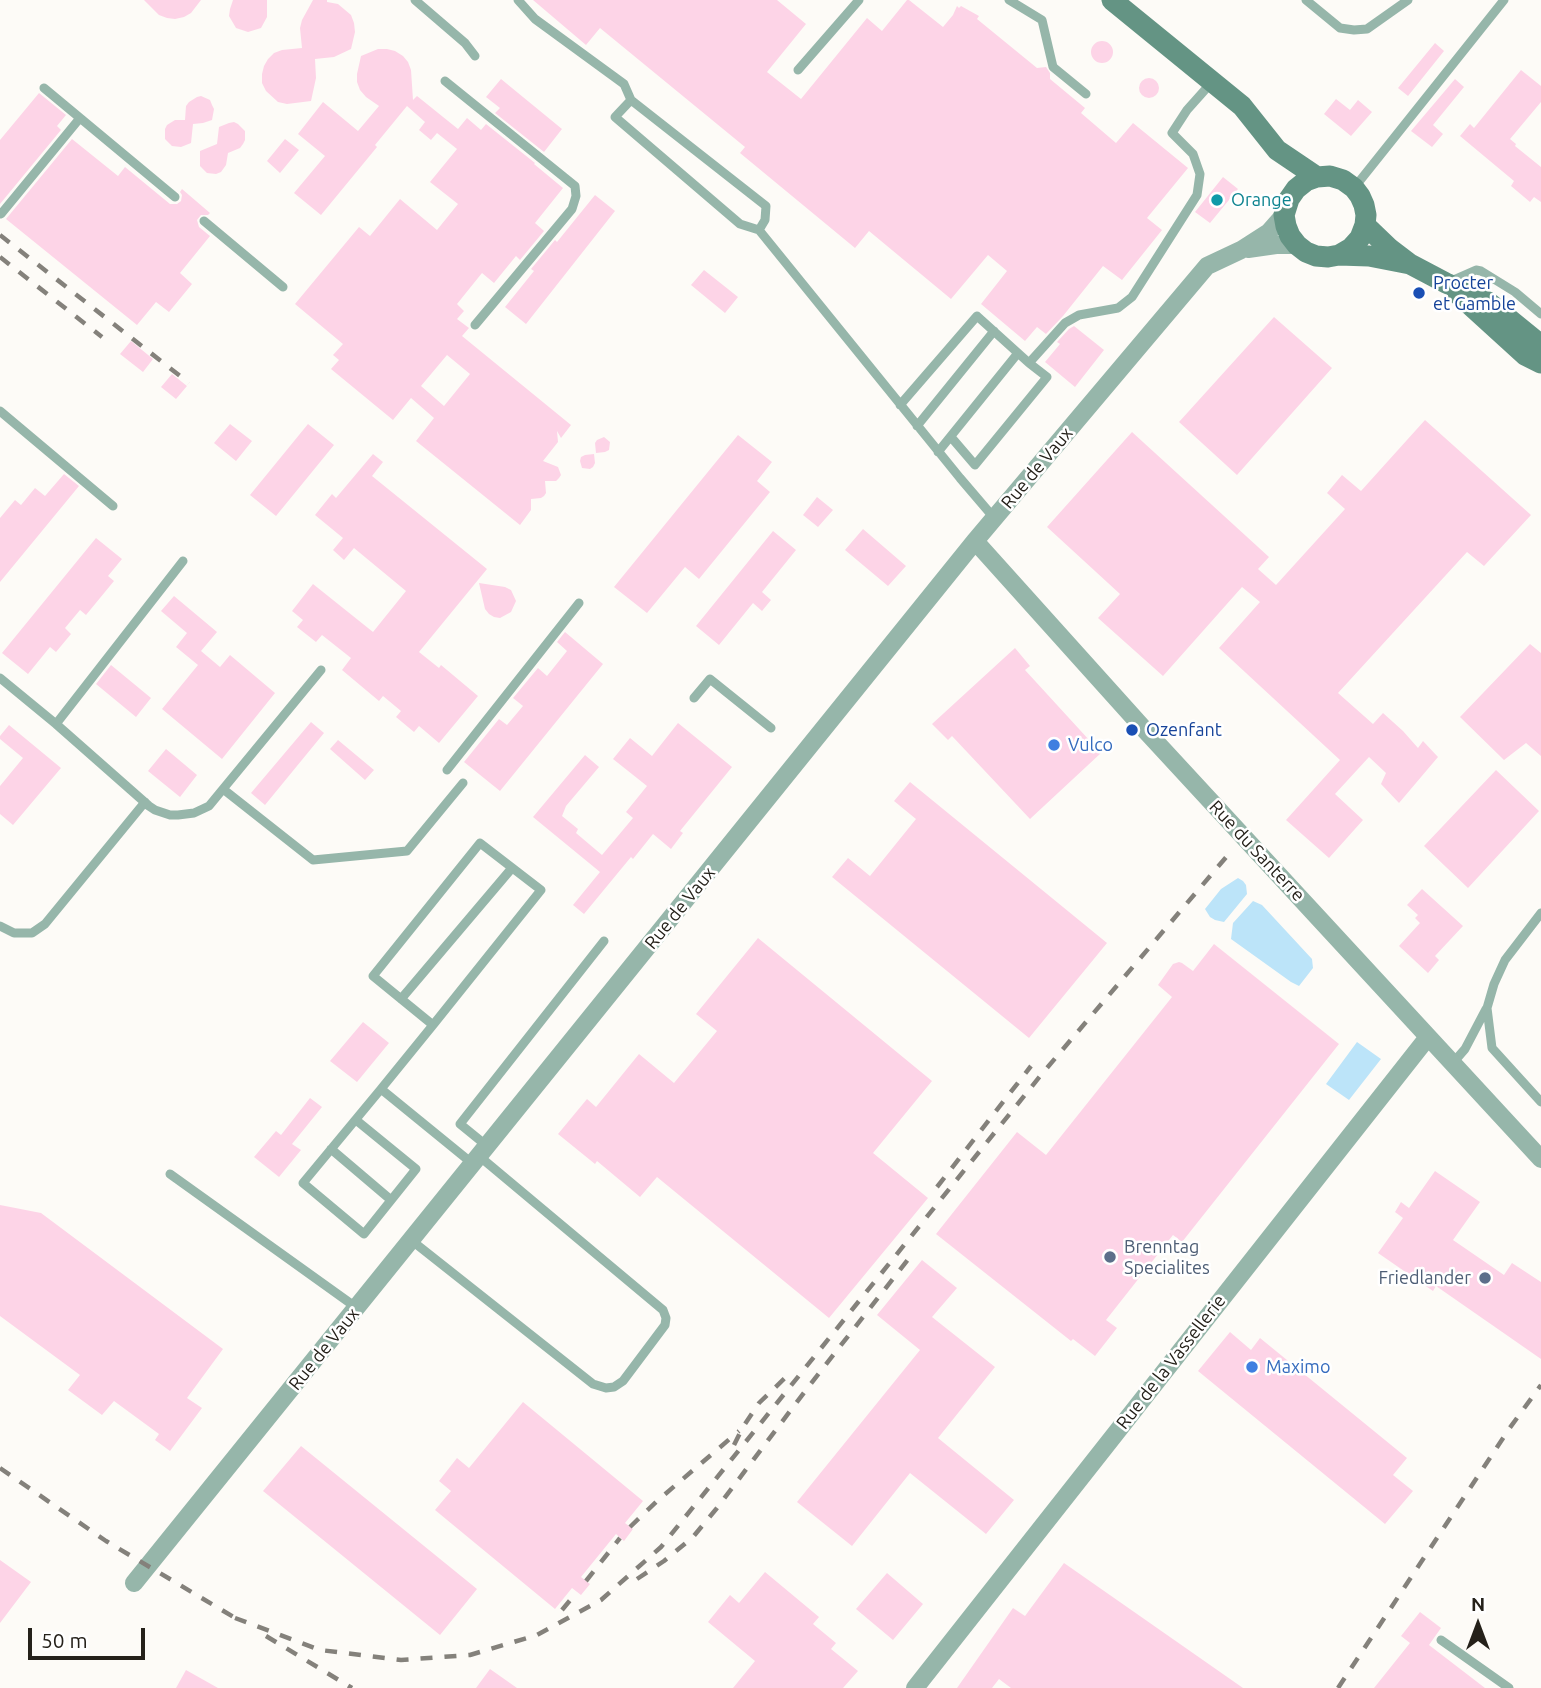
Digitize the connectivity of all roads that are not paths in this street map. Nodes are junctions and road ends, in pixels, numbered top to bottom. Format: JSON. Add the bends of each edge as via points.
{"nodes":[{"id":1,"x":415,"y":0,"type":"edge"},
{"id":2,"x":518,"y":0,"type":"edge"},
{"id":3,"x":859,"y":0,"type":"edge"},
{"id":4,"x":1009,"y":0,"type":"edge"},
{"id":5,"x":1112,"y":0,"type":"edge"},
{"id":6,"x":1306,"y":0,"type":"edge"},
{"id":7,"x":1408,"y":0,"type":"edge"},
{"id":8,"x":1504,"y":0,"type":"edge"},
{"id":9,"x":475,"y":57,"type":"dead end"},
{"id":10,"x":798,"y":70,"type":"dead end"},
{"id":11,"x":445,"y":80,"type":"dead end"},
{"id":12,"x":1212,"y":82,"type":"junction"},
{"id":13,"x":44,"y":88,"type":"dead end"},
{"id":14,"x":1086,"y":94,"type":"dead end"},
{"id":15,"x":631,"y":100,"type":"junction"},
{"id":16,"x":80,"y":118,"type":"junction"},
{"id":17,"x":1277,"y":150,"type":"junction"},
{"id":18,"x":1317,"y":177,"type":"junction"},
{"id":19,"x":1354,"y":188,"type":"junction"},
{"id":20,"x":175,"y":197,"type":"dead end"},
{"id":21,"x":1287,"y":207,"type":"junction"},
{"id":22,"x":1,"y":214,"type":"edge"},
{"id":23,"x":204,"y":221,"type":"dead end"},
{"id":24,"x":1365,"y":225,"type":"junction"},
{"id":25,"x":759,"y":230,"type":"junction"},
{"id":26,"x":1297,"y":245,"type":"junction"},
{"id":27,"x":1241,"y":250,"type":"junction"},
{"id":28,"x":1339,"y":255,"type":"junction"},
{"id":29,"x":1410,"y":264,"type":"junction"},
{"id":30,"x":1446,"y":283,"type":"junction"},
{"id":31,"x":283,"y":287,"type":"dead end"},
{"id":32,"x":1541,"y":314,"type":"edge"},
{"id":33,"x":475,"y":325,"type":"dead end"},
{"id":34,"x":994,"y":331,"type":"junction"},
{"id":35,"x":1541,"y":345,"type":"edge"},
{"id":36,"x":1018,"y":353,"type":"junction"},
{"id":37,"x":1029,"y":363,"type":"junction"},
{"id":38,"x":1541,"y":363,"type":"edge"},
{"id":39,"x":900,"y":405,"type":"junction"},
{"id":40,"x":0,"y":411,"type":"edge"},
{"id":41,"x":917,"y":426,"type":"junction"},
{"id":42,"x":951,"y":437,"type":"junction"},
{"id":43,"x":939,"y":452,"type":"junction"},
{"id":44,"x":113,"y":506,"type":"dead end"},
{"id":45,"x":995,"y":519,"type":"junction"},
{"id":46,"x":975,"y":541,"type":"junction"},
{"id":47,"x":183,"y":561,"type":"dead end"},
{"id":48,"x":579,"y":603,"type":"dead end"},
{"id":49,"x":321,"y":670,"type":"dead end"},
{"id":50,"x":0,"y":678,"type":"edge"},
{"id":51,"x":694,"y":698,"type":"dead end"},
{"id":52,"x":56,"y":724,"type":"junction"},
{"id":53,"x":771,"y":728,"type":"dead end"},
{"id":54,"x":447,"y":770,"type":"dead end"},
{"id":55,"x":463,"y":783,"type":"dead end"},
{"id":56,"x":223,"y":789,"type":"junction"},
{"id":57,"x":145,"y":802,"type":"junction"},
{"id":58,"x":512,"y":868,"type":"junction"},
{"id":59,"x":1541,"y":913,"type":"edge"},
{"id":60,"x":0,"y":926,"type":"edge"},
{"id":61,"x":604,"y":941,"type":"dead end"},
{"id":62,"x":401,"y":999,"type":"junction"},
{"id":63,"x":1487,"y":1008,"type":"junction"},
{"id":64,"x":433,"y":1025,"type":"junction"},
{"id":65,"x":1428,"y":1037,"type":"junction"},
{"id":66,"x":1452,"y":1064,"type":"junction"},
{"id":67,"x":381,"y":1089,"type":"junction"},
{"id":68,"x":1541,"y":1102,"type":"edge"},
{"id":69,"x":356,"y":1120,"type":"junction"},
{"id":70,"x":331,"y":1149,"type":"junction"},
{"id":71,"x":480,"y":1155,"type":"junction"},
{"id":72,"x":1541,"y":1159,"type":"edge"},
{"id":73,"x":170,"y":1174,"type":"dead end"},
{"id":74,"x":391,"y":1200,"type":"junction"},
{"id":75,"x":411,"y":1240,"type":"junction"},
{"id":76,"x":357,"y":1308,"type":"junction"},
{"id":77,"x":134,"y":1583,"type":"dead end"},
{"id":78,"x":1441,"y":1640,"type":"dead end"},
{"id":79,"x":915,"y":1688,"type":"edge"},
{"id":80,"x":1509,"y":1688,"type":"edge"}],
"edges":[{"from":1,"to":9,"type":"lane"},
{"from":2,"to":15,"type":"lane","via":[[535,19],[624,84]]},
{"from":3,"to":10,"type":"lane"},
{"from":4,"to":14,"type":"lane","via":[[1042,20],[1053,67]]},
{"from":5,"to":12,"type":"main road"},
{"from":6,"to":7,"type":"lane","via":[[1340,28],[1354,30],[1367,29]]},
{"from":8,"to":19,"type":"lane"},
{"from":11,"to":33,"type":"lane","via":[[575,186],[572,209]]},
{"from":12,"to":17,"type":"main road","via":[[1242,106]]},
{"from":12,"to":37,"type":"lane","via":[[1172,133],[1193,154],[1200,174],[1197,195],[1132,297],[1118,308],[1079,315],[1065,323]]},
{"from":13,"to":16,"type":"lane"},
{"from":15,"to":25,"type":"lane","via":[[766,206]]},
{"from":15,"to":25,"type":"lane","via":[[615,117],[740,224]]},
{"from":16,"to":20,"type":"lane"},
{"from":16,"to":22,"type":"lane"},
{"from":17,"to":18,"type":"main road"},
{"from":17,"to":21,"type":"main road"},
{"from":18,"to":19,"type":"main road","via":[[1330,176]]},
{"from":18,"to":21,"type":"main road","via":[[1296,189]]},
{"from":19,"to":24,"type":"main road","via":[[1364,205]]},
{"from":21,"to":26,"type":"main road","via":[[1286,226]]},
{"from":21,"to":27,"type":"street","name":"Rue de Vaux","via":[[1269,232]]},
{"from":23,"to":31,"type":"lane"},
{"from":24,"to":28,"type":"main road","via":[[1360,238]]},
{"from":24,"to":29,"type":"main road"},
{"from":25,"to":39,"type":"lane"},
{"from":26,"to":27,"type":"street","name":"Rue de Vaux"},
{"from":26,"to":28,"type":"main road","via":[[1316,256]]},
{"from":27,"to":45,"type":"street","name":"Rue de Vaux","via":[[1207,265]]},
{"from":28,"to":29,"type":"main road"},
{"from":29,"to":30,"type":"main road"},
{"from":30,"to":32,"type":"lane","via":[[1481,271]]},
{"from":30,"to":35,"type":"main road","via":[[1488,302]]},
{"from":30,"to":38,"type":"main road","via":[[1525,355]]},
{"from":34,"to":36,"type":"lane"},
{"from":34,"to":39,"type":"lane","via":[[977,316]]},
{"from":34,"to":41,"type":"lane"},
{"from":36,"to":37,"type":"lane"},
{"from":36,"to":42,"type":"lane"},
{"from":37,"to":42,"type":"lane","via":[[1047,377],[975,465]]},
{"from":39,"to":41,"type":"lane"},
{"from":40,"to":44,"type":"lane"},
{"from":41,"to":43,"type":"lane"},
{"from":42,"to":43,"type":"lane"},
{"from":43,"to":45,"type":"lane"},
{"from":45,"to":46,"type":"street","name":"Rue de Vaux"},
{"from":46,"to":65,"type":"street","name":"Rue du Santerre"},
{"from":46,"to":71,"type":"street","name":"Rue de Vaux"},
{"from":47,"to":52,"type":"lane"},
{"from":48,"to":54,"type":"lane"},
{"from":49,"to":56,"type":"lane"},
{"from":50,"to":52,"type":"lane"},
{"from":51,"to":53,"type":"lane","via":[[709,679]]},
{"from":52,"to":57,"type":"lane"},
{"from":55,"to":56,"type":"lane","via":[[407,851],[313,860]]},
{"from":56,"to":57,"type":"lane","via":[[209,806],[186,815],[170,815]]},
{"from":57,"to":60,"type":"lane","via":[[45,924],[32,933],[14,933]]},
{"from":58,"to":62,"type":"lane"},
{"from":58,"to":62,"type":"lane","via":[[480,843],[373,976]]},
{"from":58,"to":64,"type":"lane","via":[[541,890]]},
{"from":59,"to":63,"type":"lane","via":[[1505,960]]},
{"from":61,"to":71,"type":"lane","via":[[460,1124]]},
{"from":62,"to":64,"type":"lane"},
{"from":63,"to":66,"type":"lane"},
{"from":63,"to":68,"type":"lane","via":[[1492,1048]]},
{"from":64,"to":67,"type":"lane"},
{"from":65,"to":66,"type":"street","name":"Rue du Santerre"},
{"from":65,"to":79,"type":"street","name":"Rue de la Vassellerie"},
{"from":66,"to":72,"type":"street","name":"Rue du Santerre"},
{"from":67,"to":69,"type":"lane"},
{"from":67,"to":71,"type":"lane"},
{"from":69,"to":70,"type":"lane"},
{"from":69,"to":74,"type":"lane","via":[[416,1169]]},
{"from":70,"to":74,"type":"lane"},
{"from":70,"to":74,"type":"lane","via":[[303,1183],[364,1234]]},
{"from":71,"to":75,"type":"street","name":"Rue de Vaux"},
{"from":71,"to":75,"type":"lane","via":[[663,1310],[665,1325],[622,1381],[614,1388],[593,1384]]},
{"from":73,"to":76,"type":"lane"},
{"from":75,"to":76,"type":"street","name":"Rue de Vaux"},
{"from":76,"to":77,"type":"street","name":"Rue de Vaux"},
{"from":78,"to":80,"type":"lane"}]}
